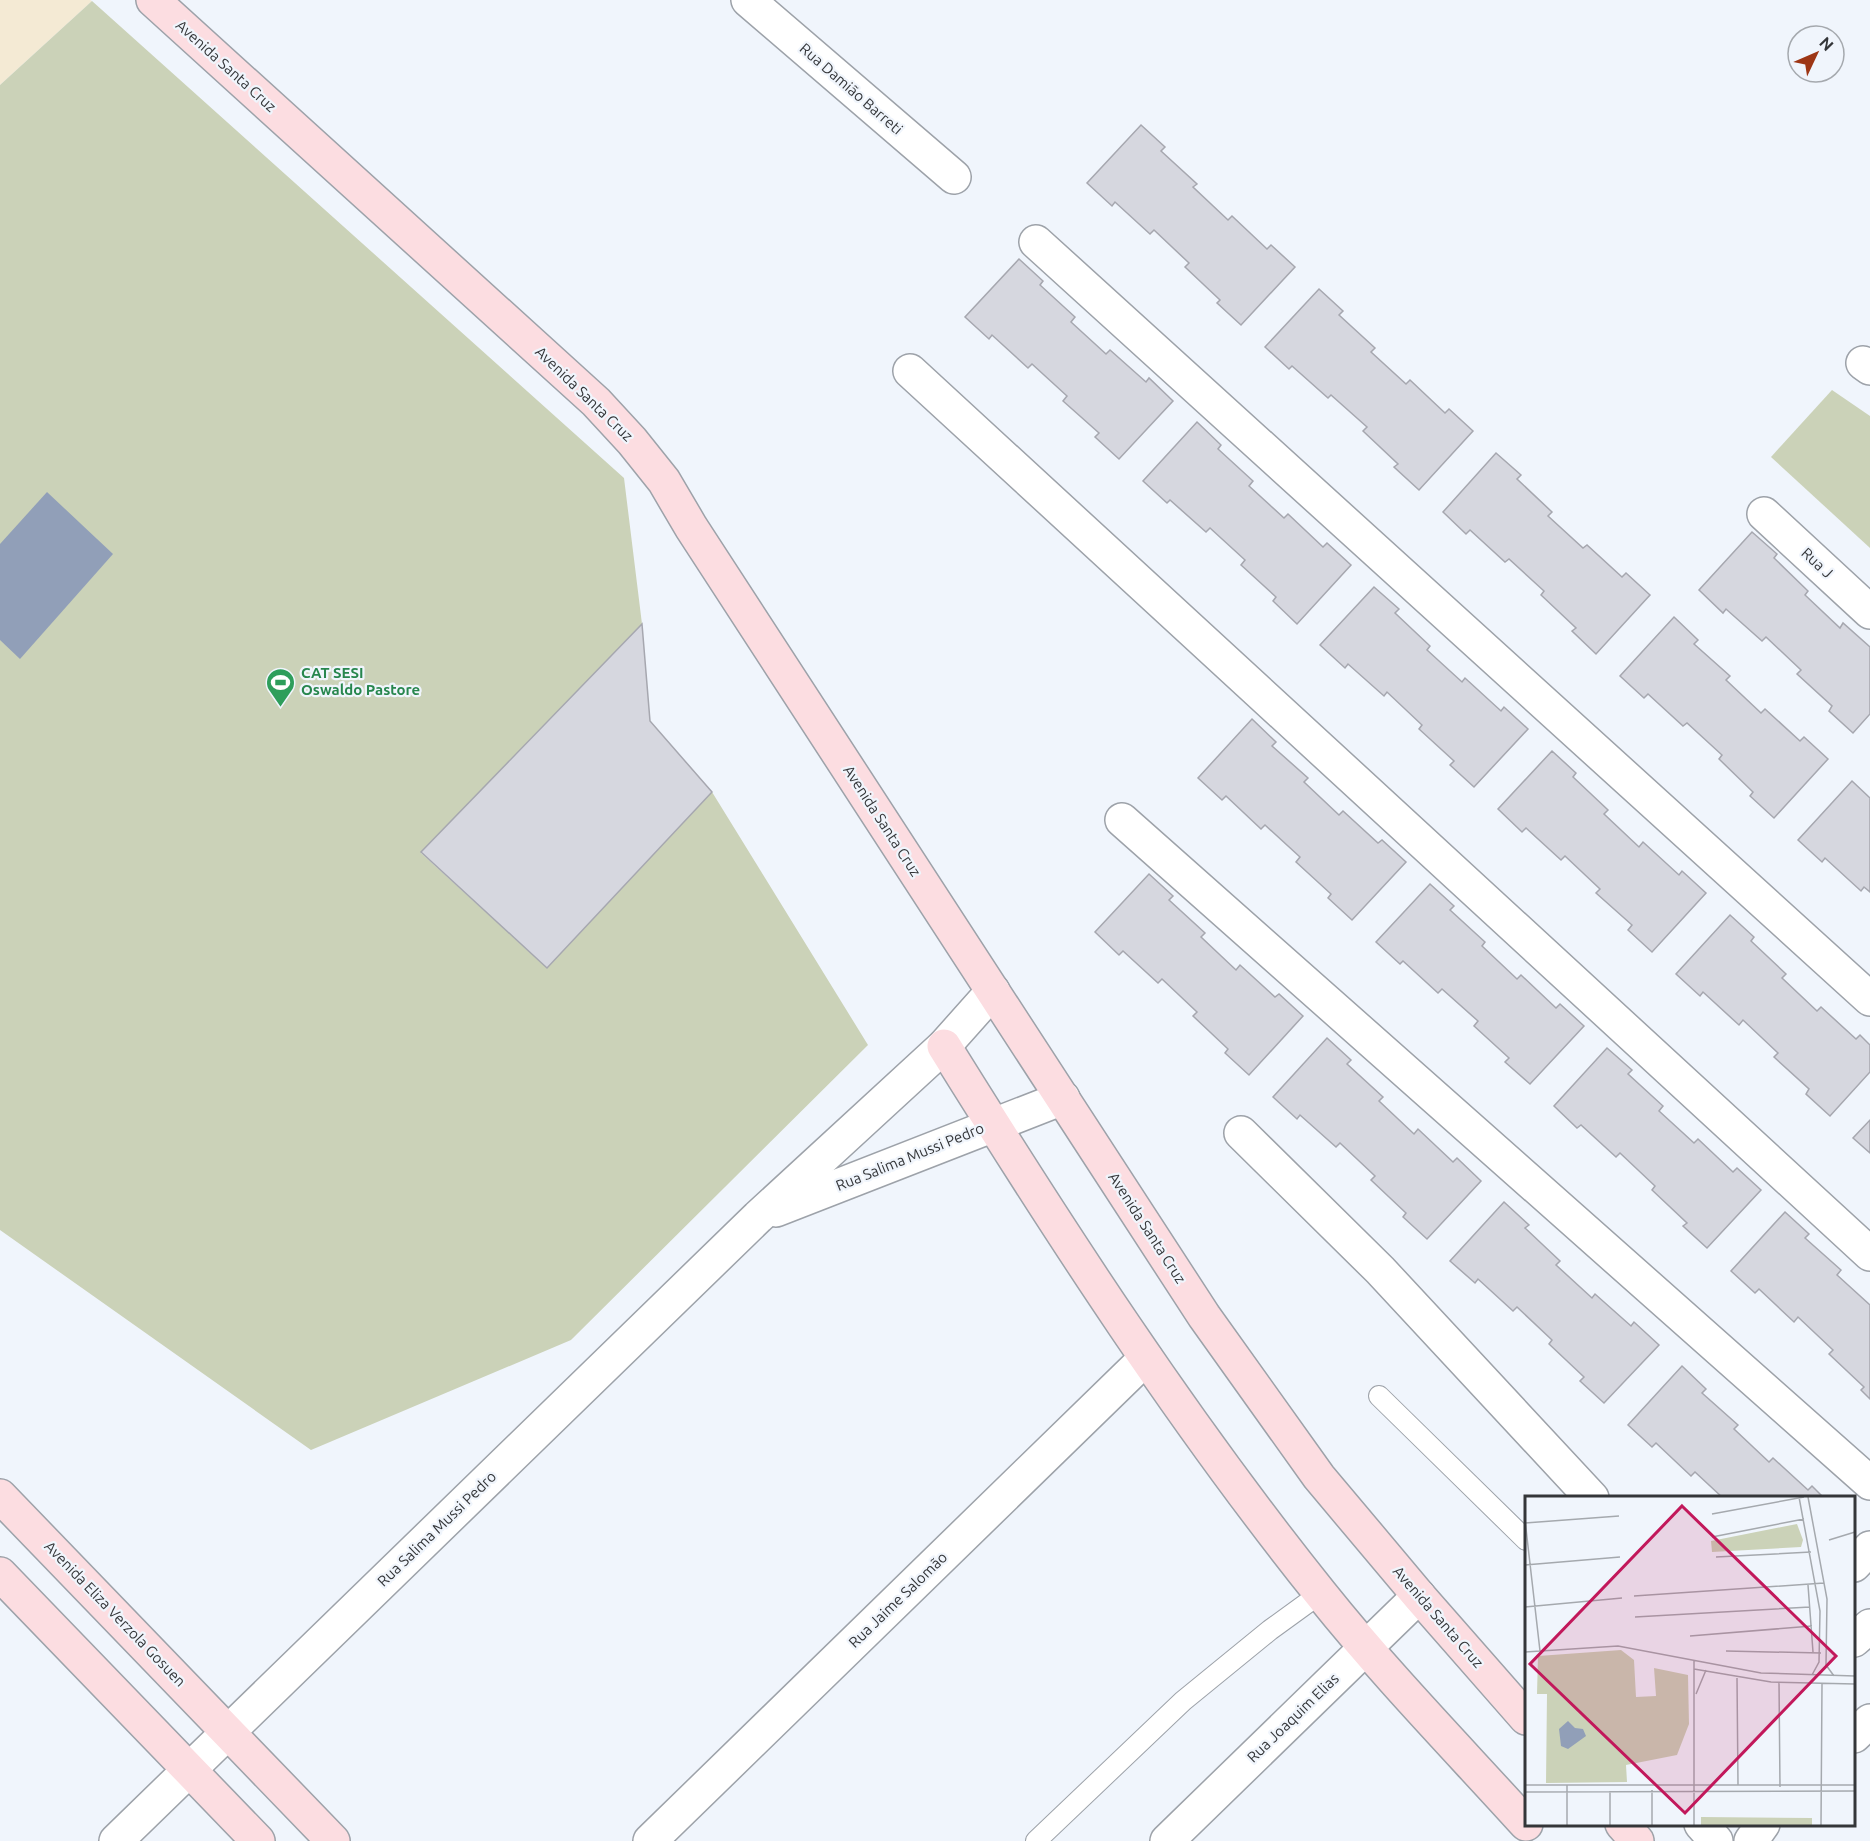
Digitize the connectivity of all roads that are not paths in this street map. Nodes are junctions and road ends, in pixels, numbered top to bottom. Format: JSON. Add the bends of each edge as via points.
{"nodes":[{"id":1,"x":153,"y":0,"type":"edge"},
{"id":2,"x":748,"y":0,"type":"edge"},
{"id":3,"x":954,"y":177,"type":"dead end"},
{"id":4,"x":1036,"y":242,"type":"dead end"},
{"id":5,"x":910,"y":371,"type":"dead end"},
{"id":6,"x":1764,"y":514,"type":"dead end"},
{"id":7,"x":1870,"y":612,"type":"edge"},
{"id":8,"x":1122,"y":820,"type":"dead end"},
{"id":9,"x":993,"y":991,"type":"junction"},
{"id":10,"x":1870,"y":999,"type":"edge"},
{"id":11,"x":944,"y":1046,"type":"junction"},
{"id":12,"x":1063,"y":1098,"type":"junction"},
{"id":13,"x":992,"y":1124,"type":"junction"},
{"id":14,"x":1241,"y":1133,"type":"dead end"},
{"id":15,"x":758,"y":1217,"type":"junction"},
{"id":16,"x":1870,"y":1254,"type":"edge"},
{"id":17,"x":1146,"y":1358,"type":"junction"},
{"id":18,"x":1379,"y":1396,"type":"dead end"},
{"id":19,"x":1870,"y":1483,"type":"edge"},
{"id":20,"x":0,"y":1496,"type":"edge"},
{"id":21,"x":1591,"y":1496,"type":"edge"},
{"id":22,"x":1525,"y":1538,"type":"edge"},
{"id":23,"x":1870,"y":1548,"type":"edge"},
{"id":24,"x":1855,"y":1564,"type":"edge"},
{"id":25,"x":0,"y":1574,"type":"edge"},
{"id":26,"x":1321,"y":1593,"type":"junction"},
{"id":27,"x":1419,"y":1596,"type":"junction"},
{"id":28,"x":1870,"y":1626,"type":"edge"},
{"id":29,"x":1855,"y":1640,"type":"edge"},
{"id":30,"x":1365,"y":1648,"type":"junction"},
{"id":31,"x":1525,"y":1716,"type":"edge"},
{"id":32,"x":1870,"y":1721,"type":"edge"},
{"id":33,"x":229,"y":1733,"type":"junction"},
{"id":34,"x":1855,"y":1735,"type":"edge"},
{"id":35,"x":190,"y":1770,"type":"junction"},
{"id":36,"x":1525,"y":1822,"type":"edge"},
{"id":37,"x":1529,"y":1826,"type":"edge"},
{"id":38,"x":1624,"y":1826,"type":"edge"},
{"id":39,"x":1703,"y":1826,"type":"edge"},
{"id":40,"x":1762,"y":1826,"type":"edge"},
{"id":41,"x":116,"y":1841,"type":"edge"},
{"id":42,"x":258,"y":1841,"type":"edge"},
{"id":43,"x":333,"y":1841,"type":"edge"},
{"id":44,"x":650,"y":1841,"type":"edge"},
{"id":45,"x":1036,"y":1841,"type":"edge"},
{"id":46,"x":1167,"y":1841,"type":"edge"},
{"id":47,"x":1542,"y":1841,"type":"edge"},
{"id":48,"x":1637,"y":1841,"type":"edge"},
{"id":49,"x":1716,"y":1841,"type":"edge"},
{"id":50,"x":1752,"y":1841,"type":"edge"}],
"edges":[{"from":1,"to":9,"type":"street","name":"Avenida Santa Cruz","via":[[596,402],[632,441],[664,481]]},
{"from":2,"to":3,"type":"street","name":"Rua Damião Barreti"},
{"from":4,"to":10,"type":"street"},
{"from":5,"to":16,"type":"street"},
{"from":6,"to":7,"type":"street","name":"Rua J"},
{"from":8,"to":19,"type":"street"},
{"from":9,"to":11,"type":"street","name":"Rua Salima Mussi Pedro"},
{"from":9,"to":12,"type":"street","name":"Avenida Santa Cruz"},
{"from":11,"to":13,"type":"street"},
{"from":11,"to":15,"type":"street","name":"Rua Salima Mussi Pedro"},
{"from":12,"to":13,"type":"street","name":"Rua Salima Mussi Pedro"},
{"from":12,"to":27,"type":"street","name":"Avenida Santa Cruz","via":[[1204,1316],[1312,1468]]},
{"from":13,"to":15,"type":"street","name":"Rua Salima Mussi Pedro"},
{"from":13,"to":17,"type":"street"},
{"from":14,"to":21,"type":"street","via":[[1380,1270]]},
{"from":15,"to":33,"type":"street","name":"Rua Salima Mussi Pedro"},
{"from":17,"to":26,"type":"street","via":[[1259,1515]]},
{"from":17,"to":44,"type":"street","name":"Rua Jaime Salomão"},
{"from":18,"to":22,"type":"lane"},
{"from":20,"to":33,"type":"street","name":"Avenida Eliza Verzola Gosuen"},
{"from":23,"to":24,"type":"street"},
{"from":25,"to":35,"type":"street"},
{"from":26,"to":30,"type":"street"},
{"from":26,"to":45,"type":"lane","via":[[1183,1701]]},
{"from":27,"to":30,"type":"street","name":"Rua Joaquim Elias"},
{"from":27,"to":31,"type":"street","name":"Avenida Santa Cruz"},
{"from":28,"to":29,"type":"street"},
{"from":30,"to":36,"type":"street"},
{"from":30,"to":46,"type":"street","name":"Rua Joaquim Elias"},
{"from":32,"to":34,"type":"street"},
{"from":33,"to":35,"type":"street","name":"Rua Salima Mussi Pedro"},
{"from":33,"to":43,"type":"street","name":"Avenida Eliza Verzola Gosuen"},
{"from":35,"to":41,"type":"street","name":"Rua Salima Mussi Pedro"},
{"from":35,"to":42,"type":"street"},
{"from":37,"to":47,"type":"street"},
{"from":38,"to":48,"type":"street"},
{"from":39,"to":49,"type":"street"},
{"from":40,"to":50,"type":"street"}]}
